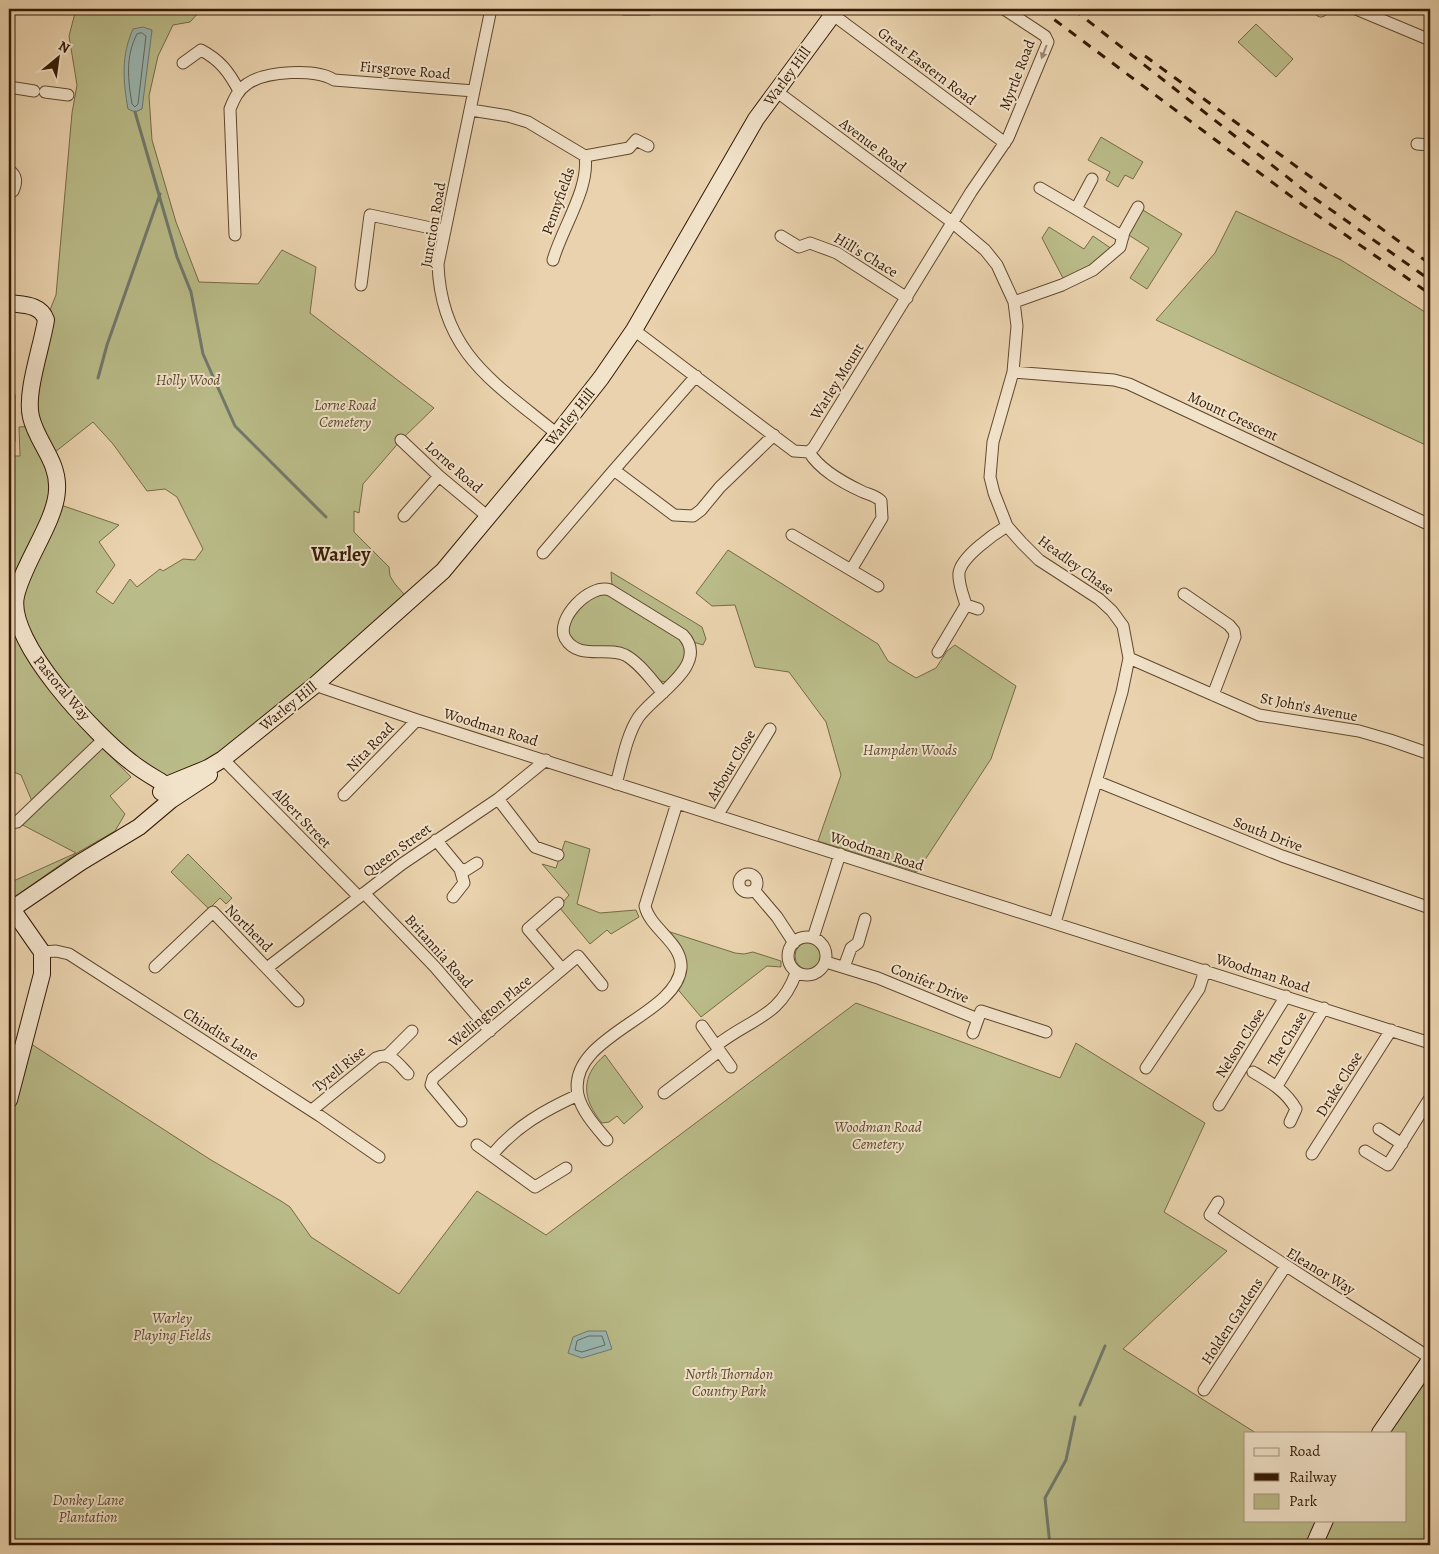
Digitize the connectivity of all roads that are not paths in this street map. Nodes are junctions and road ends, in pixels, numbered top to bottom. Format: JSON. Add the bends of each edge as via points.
{"nodes":[{"id":1,"x":491,"y":9,"type":"edge"},
{"id":2,"x":624,"y":9,"type":"edge"},
{"id":3,"x":649,"y":9,"type":"edge"},
{"id":4,"x":1004,"y":9,"type":"edge"},
{"id":5,"x":1356,"y":9,"type":"edge"},
{"id":6,"x":834,"y":11,"type":"edge"},
{"id":7,"x":1430,"y":40,"type":"edge"},
{"id":8,"x":183,"y":63,"type":"dead end"},
{"id":9,"x":9,"y":87,"type":"edge"},
{"id":10,"x":239,"y":91,"type":"junction"},
{"id":11,"x":474,"y":91,"type":"junction"},
{"id":12,"x":776,"y":91,"type":"junction"},
{"id":13,"x":68,"y":95,"type":"dead end"},
{"id":14,"x":471,"y":110,"type":"junction"},
{"id":15,"x":1005,"y":143,"type":"junction"},
{"id":16,"x":1417,"y":144,"type":"dead end"},
{"id":17,"x":1430,"y":145,"type":"edge"},
{"id":18,"x":648,"y":146,"type":"dead end"},
{"id":19,"x":585,"y":156,"type":"junction"},
{"id":20,"x":9,"y":170,"type":"edge"},
{"id":21,"x":1092,"y":179,"type":"dead end"},
{"id":22,"x":1040,"y":188,"type":"dead end"},
{"id":23,"x":9,"y":193,"type":"edge"},
{"id":24,"x":1138,"y":207,"type":"dead end"},
{"id":25,"x":1076,"y":209,"type":"junction"},
{"id":26,"x":952,"y":222,"type":"junction"},
{"id":27,"x":445,"y":231,"type":"junction"},
{"id":28,"x":235,"y":235,"type":"dead end"},
{"id":29,"x":780,"y":236,"type":"dead end"},
{"id":30,"x":1123,"y":237,"type":"junction"},
{"id":31,"x":553,"y":260,"type":"dead end"},
{"id":32,"x":361,"y":285,"type":"dead end"},
{"id":33,"x":907,"y":298,"type":"junction"},
{"id":34,"x":1014,"y":302,"type":"junction"},
{"id":35,"x":9,"y":303,"type":"edge"},
{"id":36,"x":634,"y":330,"type":"junction"},
{"id":37,"x":1013,"y":372,"type":"junction"},
{"id":38,"x":696,"y":376,"type":"junction"},
{"id":39,"x":9,"y":396,"type":"edge"},
{"id":40,"x":557,"y":434,"type":"junction"},
{"id":41,"x":774,"y":435,"type":"junction"},
{"id":42,"x":9,"y":440,"type":"edge"},
{"id":43,"x":401,"y":440,"type":"dead end"},
{"id":44,"x":809,"y":452,"type":"junction"},
{"id":45,"x":614,"y":470,"type":"junction"},
{"id":46,"x":439,"y":476,"type":"junction"},
{"id":47,"x":404,"y":516,"type":"dead end"},
{"id":48,"x":487,"y":516,"type":"junction"},
{"id":49,"x":1430,"y":525,"type":"edge"},
{"id":50,"x":1007,"y":526,"type":"junction"},
{"id":51,"x":792,"y":535,"type":"dead end"},
{"id":52,"x":544,"y":553,"type":"dead end"},
{"id":53,"x":851,"y":570,"type":"junction"},
{"id":54,"x":878,"y":586,"type":"dead end"},
{"id":55,"x":12,"y":598,"type":"edge"},
{"id":56,"x":1188,"y":599,"type":"dead end"},
{"id":57,"x":966,"y":605,"type":"junction"},
{"id":58,"x":978,"y":610,"type":"dead end"},
{"id":59,"x":938,"y":652,"type":"dead end"},
{"id":60,"x":1129,"y":658,"type":"junction"},
{"id":61,"x":315,"y":685,"type":"junction"},
{"id":62,"x":663,"y":693,"type":"junction"},
{"id":63,"x":1213,"y":695,"type":"junction"},
{"id":64,"x":417,"y":720,"type":"junction"},
{"id":65,"x":770,"y":729,"type":"dead end"},
{"id":66,"x":105,"y":738,"type":"junction"},
{"id":67,"x":1430,"y":754,"type":"edge"},
{"id":68,"x":223,"y":759,"type":"junction"},
{"id":69,"x":546,"y":760,"type":"junction"},
{"id":70,"x":132,"y":763,"type":"junction"},
{"id":71,"x":147,"y":781,"type":"junction"},
{"id":72,"x":1096,"y":781,"type":"junction"},
{"id":73,"x":616,"y":784,"type":"junction"},
{"id":74,"x":167,"y":792,"type":"junction"},
{"id":75,"x":344,"y":795,"type":"dead end"},
{"id":76,"x":498,"y":799,"type":"junction"},
{"id":77,"x":677,"y":803,"type":"junction"},
{"id":78,"x":148,"y":812,"type":"junction"},
{"id":79,"x":717,"y":816,"type":"junction"},
{"id":80,"x":9,"y":822,"type":"edge"},
{"id":81,"x":132,"y":830,"type":"junction"},
{"id":82,"x":436,"y":840,"type":"junction"},
{"id":83,"x":558,"y":854,"type":"dead end"},
{"id":84,"x":840,"y":854,"type":"junction"},
{"id":85,"x":477,"y":864,"type":"dead end"},
{"id":86,"x":460,"y":869,"type":"junction"},
{"id":87,"x":754,"y":890,"type":"dead end"},
{"id":88,"x":361,"y":895,"type":"junction"},
{"id":89,"x":453,"y":897,"type":"dead end"},
{"id":90,"x":558,"y":903,"type":"dead end"},
{"id":91,"x":1430,"y":908,"type":"edge"},
{"id":92,"x":10,"y":910,"type":"edge"},
{"id":93,"x":865,"y":920,"type":"dead end"},
{"id":94,"x":1055,"y":923,"type":"junction"},
{"id":95,"x":813,"y":938,"type":"junction"},
{"id":96,"x":794,"y":943,"type":"junction"},
{"id":97,"x":42,"y":952,"type":"junction"},
{"id":98,"x":826,"y":962,"type":"junction"},
{"id":99,"x":155,"y":967,"type":"dead end"},
{"id":100,"x":844,"y":967,"type":"junction"},
{"id":101,"x":267,"y":968,"type":"junction"},
{"id":102,"x":562,"y":969,"type":"junction"},
{"id":103,"x":1205,"y":970,"type":"junction"},
{"id":104,"x":796,"y":973,"type":"junction"},
{"id":105,"x":602,"y":985,"type":"dead end"},
{"id":106,"x":1286,"y":996,"type":"junction"},
{"id":107,"x":298,"y":1001,"type":"dead end"},
{"id":108,"x":1324,"y":1008,"type":"junction"},
{"id":109,"x":981,"y":1011,"type":"junction"},
{"id":110,"x":702,"y":1026,"type":"dead end"},
{"id":111,"x":1391,"y":1030,"type":"junction"},
{"id":112,"x":412,"y":1031,"type":"dead end"},
{"id":113,"x":490,"y":1031,"type":"junction"},
{"id":114,"x":1046,"y":1032,"type":"dead end"},
{"id":115,"x":973,"y":1033,"type":"dead end"},
{"id":116,"x":1430,"y":1043,"type":"edge"},
{"id":117,"x":718,"y":1048,"type":"junction"},
{"id":118,"x":388,"y":1056,"type":"junction"},
{"id":119,"x":731,"y":1067,"type":"dead end"},
{"id":120,"x":1146,"y":1068,"type":"dead end"},
{"id":121,"x":1253,"y":1072,"type":"dead end"},
{"id":122,"x":408,"y":1074,"type":"dead end"},
{"id":123,"x":1277,"y":1086,"type":"junction"},
{"id":124,"x":664,"y":1093,"type":"dead end"},
{"id":125,"x":578,"y":1095,"type":"junction"},
{"id":126,"x":1430,"y":1098,"type":"edge"},
{"id":127,"x":9,"y":1100,"type":"edge"},
{"id":128,"x":1218,"y":1105,"type":"dead end"},
{"id":129,"x":312,"y":1110,"type":"junction"},
{"id":130,"x":460,"y":1121,"type":"dead end"},
{"id":131,"x":1290,"y":1122,"type":"dead end"},
{"id":132,"x":1379,"y":1130,"type":"dead end"},
{"id":133,"x":607,"y":1140,"type":"dead end"},
{"id":134,"x":1402,"y":1144,"type":"junction"},
{"id":135,"x":477,"y":1145,"type":"dead end"},
{"id":136,"x":1365,"y":1151,"type":"dead end"},
{"id":137,"x":1312,"y":1154,"type":"dead end"},
{"id":138,"x":492,"y":1156,"type":"junction"},
{"id":139,"x":379,"y":1157,"type":"dead end"},
{"id":140,"x":566,"y":1168,"type":"dead end"},
{"id":141,"x":1218,"y":1202,"type":"dead end"},
{"id":142,"x":1285,"y":1267,"type":"junction"},
{"id":143,"x":1430,"y":1359,"type":"edge"},
{"id":144,"x":1204,"y":1390,"type":"dead end"},
{"id":145,"x":1381,"y":1432,"type":"edge"},
{"id":146,"x":1324,"y":1522,"type":"edge"},
{"id":147,"x":1314,"y":1545,"type":"edge"}],
"edges":[{"from":1,"to":11,"type":"street","name":"Junction Road"},
{"from":2,"to":3,"type":"street"},
{"from":4,"to":15,"type":"street","name":"Myrtle Road","one_way":true,"via":[[1045,36],[1048,42]]},
{"from":5,"to":7,"type":"street"},
{"from":6,"to":12,"type":"main road","name":"Warley Hill"},
{"from":6,"to":15,"type":"street","name":"Great Eastern Road"},
{"from":8,"to":10,"type":"street","via":[[201,50],[227,70]]},
{"from":9,"to":13,"type":"street"},
{"from":10,"to":11,"type":"street","name":"Firsgrove Road","via":[[263,75],[318,74],[334,80]]},
{"from":10,"to":28,"type":"street","via":[[230,109]]},
{"from":11,"to":14,"type":"street","name":"Junction Road"},
{"from":12,"to":26,"type":"street","name":"Avenue Road"},
{"from":12,"to":36,"type":"main road","name":"Warley Hill","via":[[740,146]]},
{"from":14,"to":19,"type":"street","name":"Pennyfields","via":[[528,122]]},
{"from":14,"to":27,"type":"street","name":"Junction Road"},
{"from":15,"to":26,"type":"street","name":"Warley Mount"},
{"from":16,"to":17,"type":"street"},
{"from":18,"to":19,"type":"street","via":[[636,140],[629,148]]},
{"from":19,"to":31,"type":"street","name":"Pennyfields","via":[[585,180]]},
{"from":20,"to":23,"type":"street","via":[[16,179],[13,191]]},
{"from":21,"to":25,"type":"street"},
{"from":22,"to":25,"type":"street"},
{"from":24,"to":30,"type":"street"},
{"from":25,"to":30,"type":"street"},
{"from":26,"to":33,"type":"street","name":"Warley Mount"},
{"from":26,"to":34,"type":"street","name":"Headley Chase","via":[[985,250],[997,265]]},
{"from":27,"to":32,"type":"street","via":[[370,215]]},
{"from":27,"to":40,"type":"street","name":"Junction Road","via":[[438,264],[441,297],[450,326],[463,350],[484,374]]},
{"from":29,"to":33,"type":"street","name":"Hill's Chace","via":[[799,247],[810,242],[837,253]]},
{"from":30,"to":34,"type":"street","via":[[1117,250],[1093,270]]},
{"from":33,"to":44,"type":"street","name":"Warley Mount"},
{"from":34,"to":37,"type":"street","name":"Headley Chase","via":[[1017,326]]},
{"from":35,"to":55,"type":"main road","name":"Pastoral Way","via":[[36,307],[42,310],[46,320],[29,406],[57,482],[54,506]]},
{"from":36,"to":38,"type":"street"},
{"from":36,"to":40,"type":"main road","name":"Warley Hill"},
{"from":37,"to":49,"type":"street","name":"Mount Crescent","via":[[1129,384]]},
{"from":37,"to":50,"type":"street","name":"Headley Chase","via":[[993,442],[990,477]]},
{"from":38,"to":41,"type":"street"},
{"from":38,"to":45,"type":"street"},
{"from":39,"to":42,"type":"street"},
{"from":40,"to":48,"type":"main road","name":"Warley Hill"},
{"from":41,"to":44,"type":"street","via":[[794,450]]},
{"from":41,"to":45,"type":"street","via":[[724,482],[695,521],[667,511]]},
{"from":43,"to":46,"type":"street","name":"Lorne Road"},
{"from":44,"to":53,"type":"street","via":[[828,472],[862,492],[877,496],[881,502],[882,518]]},
{"from":45,"to":52,"type":"street"},
{"from":46,"to":47,"type":"street"},
{"from":46,"to":48,"type":"street","name":"Lorne Road"},
{"from":48,"to":61,"type":"main road","name":"Warley Hill","via":[[444,570]]},
{"from":50,"to":57,"type":"street","via":[[965,560],[959,571]]},
{"from":50,"to":60,"type":"street","name":"Headley Chase","via":[[1039,560],[1112,610],[1123,626]]},
{"from":51,"to":53,"type":"street"},
{"from":53,"to":54,"type":"street"},
{"from":55,"to":66,"type":"main road","name":"Pastoral Way","via":[[27,644],[37,660]]},
{"from":56,"to":63,"type":"street","via":[[1230,625],[1234,632],[1235,637]]},
{"from":57,"to":58,"type":"street"},
{"from":57,"to":59,"type":"street"},
{"from":60,"to":63,"type":"street","name":"St John's Avenue"},
{"from":60,"to":72,"type":"street","name":"Headley Chase"},
{"from":61,"to":64,"type":"street","name":"Woodman Road"},
{"from":61,"to":68,"type":"main road","name":"Warley Hill"},
{"from":62,"to":62,"type":"street","via":[[687,664],[691,651],[688,640],[610,590],[596,589],[584,596],[565,621],[564,632],[568,642],[583,651],[613,651],[628,656]]},
{"from":62,"to":73,"type":"street","via":[[638,718]]},
{"from":63,"to":67,"type":"street","name":"St John's Avenue","via":[[1259,715],[1359,732]]},
{"from":64,"to":69,"type":"street","name":"Woodman Road"},
{"from":64,"to":75,"type":"street","name":"Nita Road"},
{"from":65,"to":79,"type":"street","name":"Arbour Close"},
{"from":66,"to":70,"type":"main road","name":"Pastoral Way"},
{"from":66,"to":80,"type":"street","via":[[17,822]]},
{"from":68,"to":74,"type":"main road","name":"Warley Hill","via":[[214,771]]},
{"from":68,"to":88,"type":"street","name":"Albert Street"},
{"from":69,"to":73,"type":"street","name":"Woodman Road"},
{"from":69,"to":76,"type":"street","name":"Queen Street"},
{"from":70,"to":71,"type":"main road"},
{"from":70,"to":74,"type":"main road"},
{"from":71,"to":74,"type":"main road"},
{"from":71,"to":78,"type":"main road","via":[[154,792]]},
{"from":72,"to":91,"type":"street","name":"South Drive","via":[[1282,856]]},
{"from":72,"to":94,"type":"street","name":"Headley Chase"},
{"from":73,"to":77,"type":"street","name":"Woodman Road"},
{"from":74,"to":78,"type":"main road","name":"Warley Hill"},
{"from":74,"to":81,"type":"main road","name":"Warley Hill","via":[[139,827]]},
{"from":76,"to":82,"type":"street","name":"Queen Street"},
{"from":76,"to":83,"type":"street","via":[[536,847]]},
{"from":77,"to":79,"type":"street","name":"Woodman Road"},
{"from":77,"to":125,"type":"street","via":[[645,906],[647,915],[678,954],[681,965],[678,979],[666,996],[597,1047],[583,1068]]},
{"from":78,"to":81,"type":"main road","name":"Warley Hill"},
{"from":79,"to":84,"type":"street","name":"Woodman Road"},
{"from":81,"to":92,"type":"main road","name":"Warley Hill"},
{"from":82,"to":86,"type":"street"},
{"from":82,"to":88,"type":"street","name":"Queen Street"},
{"from":84,"to":94,"type":"street","name":"Woodman Road"},
{"from":84,"to":95,"type":"street"},
{"from":85,"to":86,"type":"street","via":[[466,870]]},
{"from":86,"to":89,"type":"street","via":[[464,883]]},
{"from":87,"to":96,"type":"street"},
{"from":88,"to":101,"type":"street","name":"Queen Street"},
{"from":88,"to":113,"type":"street","name":"Britannia Road","via":[[435,967]]},
{"from":90,"to":102,"type":"street","via":[[528,929]]},
{"from":92,"to":97,"type":"main road"},
{"from":93,"to":100,"type":"street","via":[[858,943],[851,948]]},
{"from":94,"to":103,"type":"street","name":"Woodman Road"},
{"from":95,"to":96,"type":"street","via":[[799,939]]},
{"from":95,"to":98,"type":"street","via":[[823,944]]},
{"from":96,"to":104,"type":"street","via":[[788,952],[788,960]]},
{"from":97,"to":127,"type":"main road","via":[[37,998]]},
{"from":97,"to":129,"type":"street","name":"Chindits Lane","via":[[69,954]]},
{"from":98,"to":100,"type":"street","name":"Conifer Drive"},
{"from":98,"to":104,"type":"street","via":[[814,974]]},
{"from":99,"to":101,"type":"street","name":"Northend","via":[[213,912]]},
{"from":100,"to":109,"type":"street","name":"Conifer Drive"},
{"from":101,"to":107,"type":"street","name":"Northend"},
{"from":102,"to":105,"type":"street","name":"Wellington Place","via":[[578,956]]},
{"from":102,"to":113,"type":"street","name":"Wellington Place"},
{"from":103,"to":106,"type":"street","name":"Woodman Road"},
{"from":103,"to":120,"type":"street","via":[[1199,989]]},
{"from":104,"to":117,"type":"street","via":[[779,1004],[739,1029]]},
{"from":106,"to":108,"type":"street","name":"Woodman Road"},
{"from":106,"to":128,"type":"street","name":"Nelson Close"},
{"from":108,"to":111,"type":"street","name":"Woodman Road"},
{"from":108,"to":123,"type":"street","name":"The Chase"},
{"from":109,"to":114,"type":"street","name":"Conifer Drive"},
{"from":109,"to":115,"type":"street"},
{"from":110,"to":117,"type":"street"},
{"from":111,"to":116,"type":"street","name":"Woodman Road"},
{"from":111,"to":137,"type":"street","name":"Drake Close"},
{"from":112,"to":118,"type":"street"},
{"from":113,"to":130,"type":"street","name":"Wellington Place","via":[[431,1082]]},
{"from":117,"to":119,"type":"street"},
{"from":117,"to":124,"type":"street"},
{"from":118,"to":122,"type":"street","name":"Tyrell Rise"},
{"from":118,"to":129,"type":"street","name":"Tyrell Rise","via":[[376,1058]]},
{"from":121,"to":123,"type":"street","name":"The Chase"},
{"from":123,"to":131,"type":"street","name":"The Chase","via":[[1296,1108]]},
{"from":125,"to":133,"type":"street"},
{"from":125,"to":138,"type":"street","via":[[540,1113]]},
{"from":126,"to":134,"type":"street"},
{"from":129,"to":139,"type":"street","name":"Chindits Lane"},
{"from":132,"to":134,"type":"street"},
{"from":134,"to":136,"type":"street","via":[[1388,1166]]},
{"from":135,"to":138,"type":"street"},
{"from":138,"to":140,"type":"street","via":[[535,1187]]},
{"from":141,"to":142,"type":"street","name":"Eleanor Way","via":[[1210,1215]]},
{"from":142,"to":143,"type":"street","name":"Eleanor Way"},
{"from":142,"to":144,"type":"street","name":"Holden Gardens"},
{"from":143,"to":145,"type":"main road"},
{"from":146,"to":147,"type":"main road"}]}
